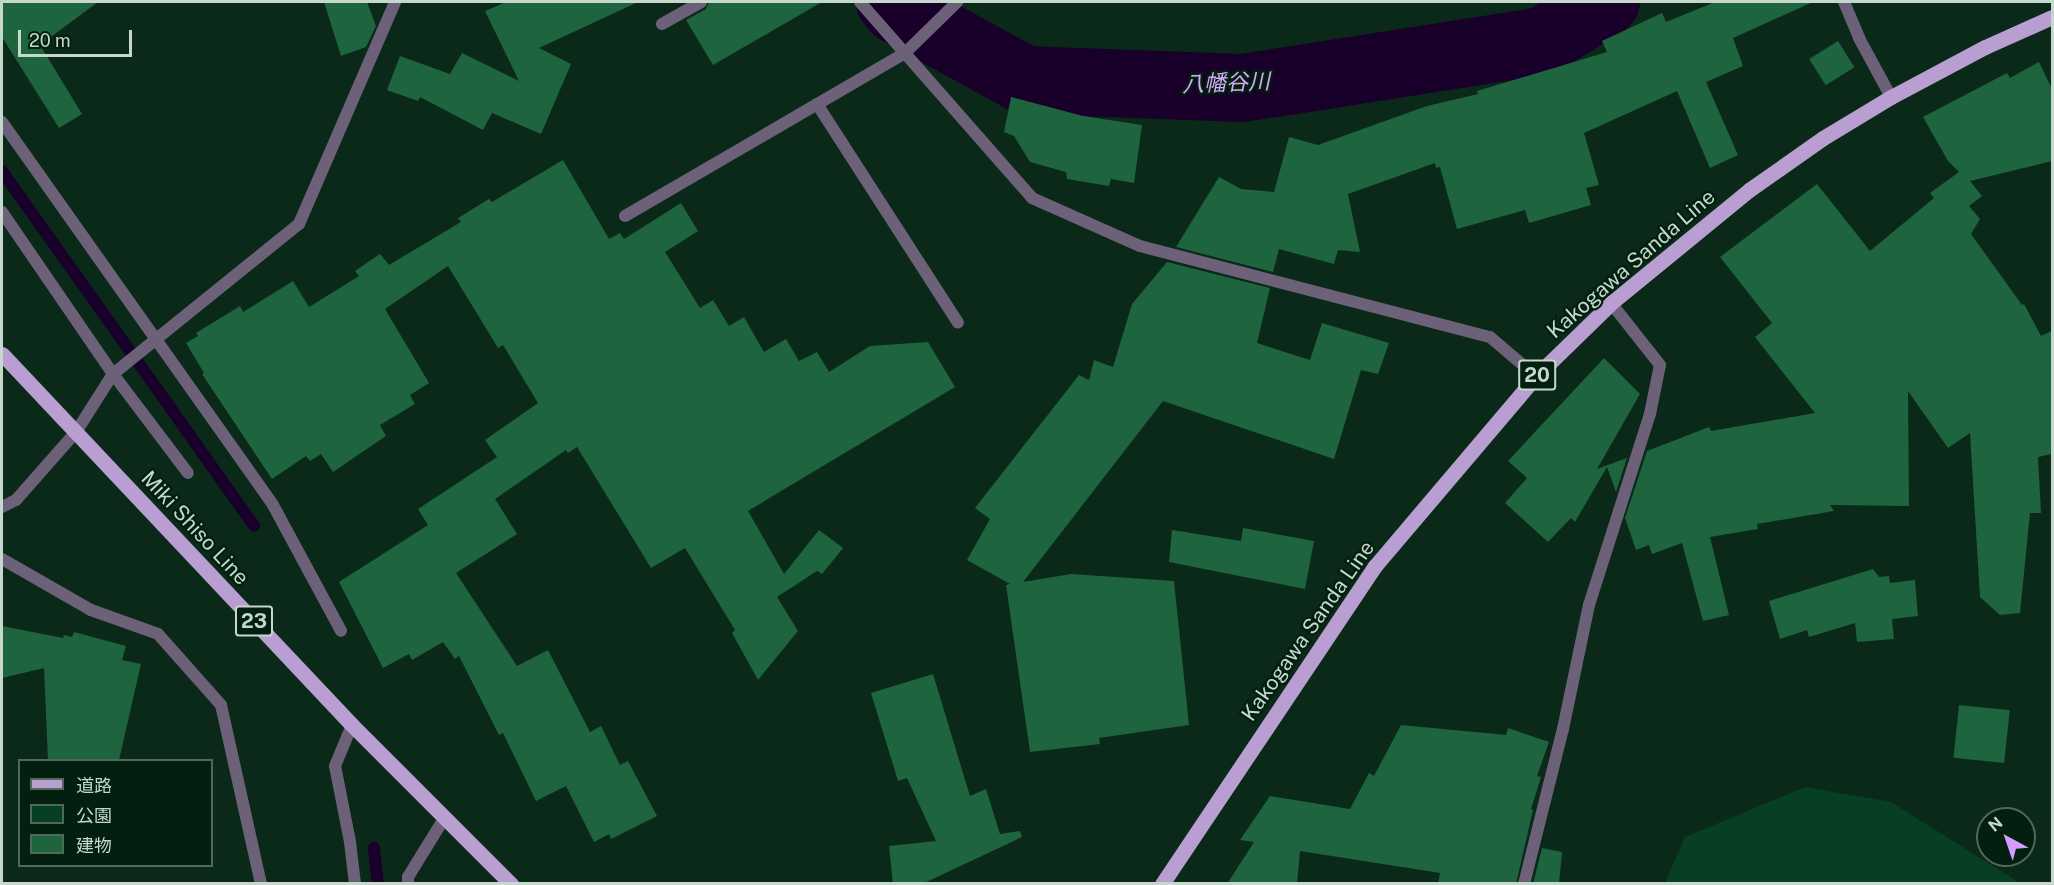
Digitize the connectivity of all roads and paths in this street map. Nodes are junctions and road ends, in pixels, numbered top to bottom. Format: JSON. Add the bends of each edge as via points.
{"nodes":[{"id":1,"x":395,"y":2,"type":"edge"},
{"id":2,"x":701,"y":2,"type":"edge"},
{"id":3,"x":860,"y":2,"type":"edge"},
{"id":4,"x":956,"y":2,"type":"edge"},
{"id":5,"x":1844,"y":2,"type":"edge"},
{"id":6,"x":2052,"y":17,"type":"edge"},
{"id":7,"x":662,"y":24,"type":"dead end"},
{"id":8,"x":905,"y":53,"type":"junction"},
{"id":9,"x":1891,"y":97,"type":"junction"},
{"id":10,"x":817,"y":104,"type":"junction"},
{"id":11,"x":2,"y":122,"type":"edge"},
{"id":12,"x":2,"y":212,"type":"edge"},
{"id":13,"x":625,"y":216,"type":"dead end"},
{"id":14,"x":1611,"y":303,"type":"junction"},
{"id":15,"x":958,"y":323,"type":"dead end"},
{"id":16,"x":155,"y":338,"type":"junction"},
{"id":17,"x":2,"y":354,"type":"edge"},
{"id":18,"x":113,"y":374,"type":"junction"},
{"id":19,"x":1536,"y":376,"type":"junction"},
{"id":20,"x":76,"y":432,"type":"junction"},
{"id":21,"x":188,"y":473,"type":"dead end"},
{"id":22,"x":2,"y":507,"type":"edge"},
{"id":23,"x":2,"y":559,"type":"edge"},
{"id":24,"x":341,"y":631,"type":"dead end"},
{"id":25,"x":352,"y":725,"type":"junction"},
{"id":26,"x":445,"y":817,"type":"junction"},
{"id":27,"x":261,"y":884,"type":"edge"},
{"id":28,"x":355,"y":884,"type":"edge"},
{"id":29,"x":408,"y":884,"type":"edge"},
{"id":30,"x":510,"y":884,"type":"edge"},
{"id":31,"x":1162,"y":884,"type":"edge"},
{"id":32,"x":1524,"y":884,"type":"edge"}],
"edges":[{"from":1,"to":16,"type":"street","via":[[299,224]]},
{"from":2,"to":7,"type":"street"},
{"from":3,"to":8,"type":"street"},
{"from":4,"to":8,"type":"street"},
{"from":5,"to":9,"type":"street"},
{"from":6,"to":9,"type":"main road","name":"Kakogawa Sanda Line","number":"20"},
{"from":8,"to":10,"type":"street"},
{"from":8,"to":19,"type":"street","via":[[1032,198],[1140,246],[1490,337]]},
{"from":9,"to":14,"type":"main road","name":"Kakogawa Sanda Line","number":"20","via":[[1749,190]]},
{"from":10,"to":13,"type":"street"},
{"from":10,"to":15,"type":"street"},
{"from":11,"to":16,"type":"street"},
{"from":12,"to":18,"type":"street"},
{"from":14,"to":19,"type":"main road","name":"Kakogawa Sanda Line","number":"20"},
{"from":14,"to":32,"type":"street","via":[[1660,365],[1650,414],[1589,605]]},
{"from":16,"to":18,"type":"street"},
{"from":16,"to":24,"type":"street","via":[[273,505]]},
{"from":17,"to":20,"type":"main road","name":"Miki Shiso Line","number":"23"},
{"from":18,"to":20,"type":"street"},
{"from":18,"to":21,"type":"street"},
{"from":19,"to":31,"type":"main road","name":"Kakogawa Sanda Line","number":"20","via":[[1375,566]]},
{"from":20,"to":22,"type":"street","via":[[16,500]]},
{"from":20,"to":25,"type":"main road","name":"Miki Shiso Line","number":"23"},
{"from":23,"to":27,"type":"street","via":[[91,610],[158,634],[222,705]]},
{"from":25,"to":26,"type":"main road","name":"Miki Shiso Line","number":"23"},
{"from":25,"to":28,"type":"street","via":[[334,766]]},
{"from":26,"to":29,"type":"street"},
{"from":26,"to":30,"type":"main road","name":"Miki Shiso Line","number":"23"}]}
